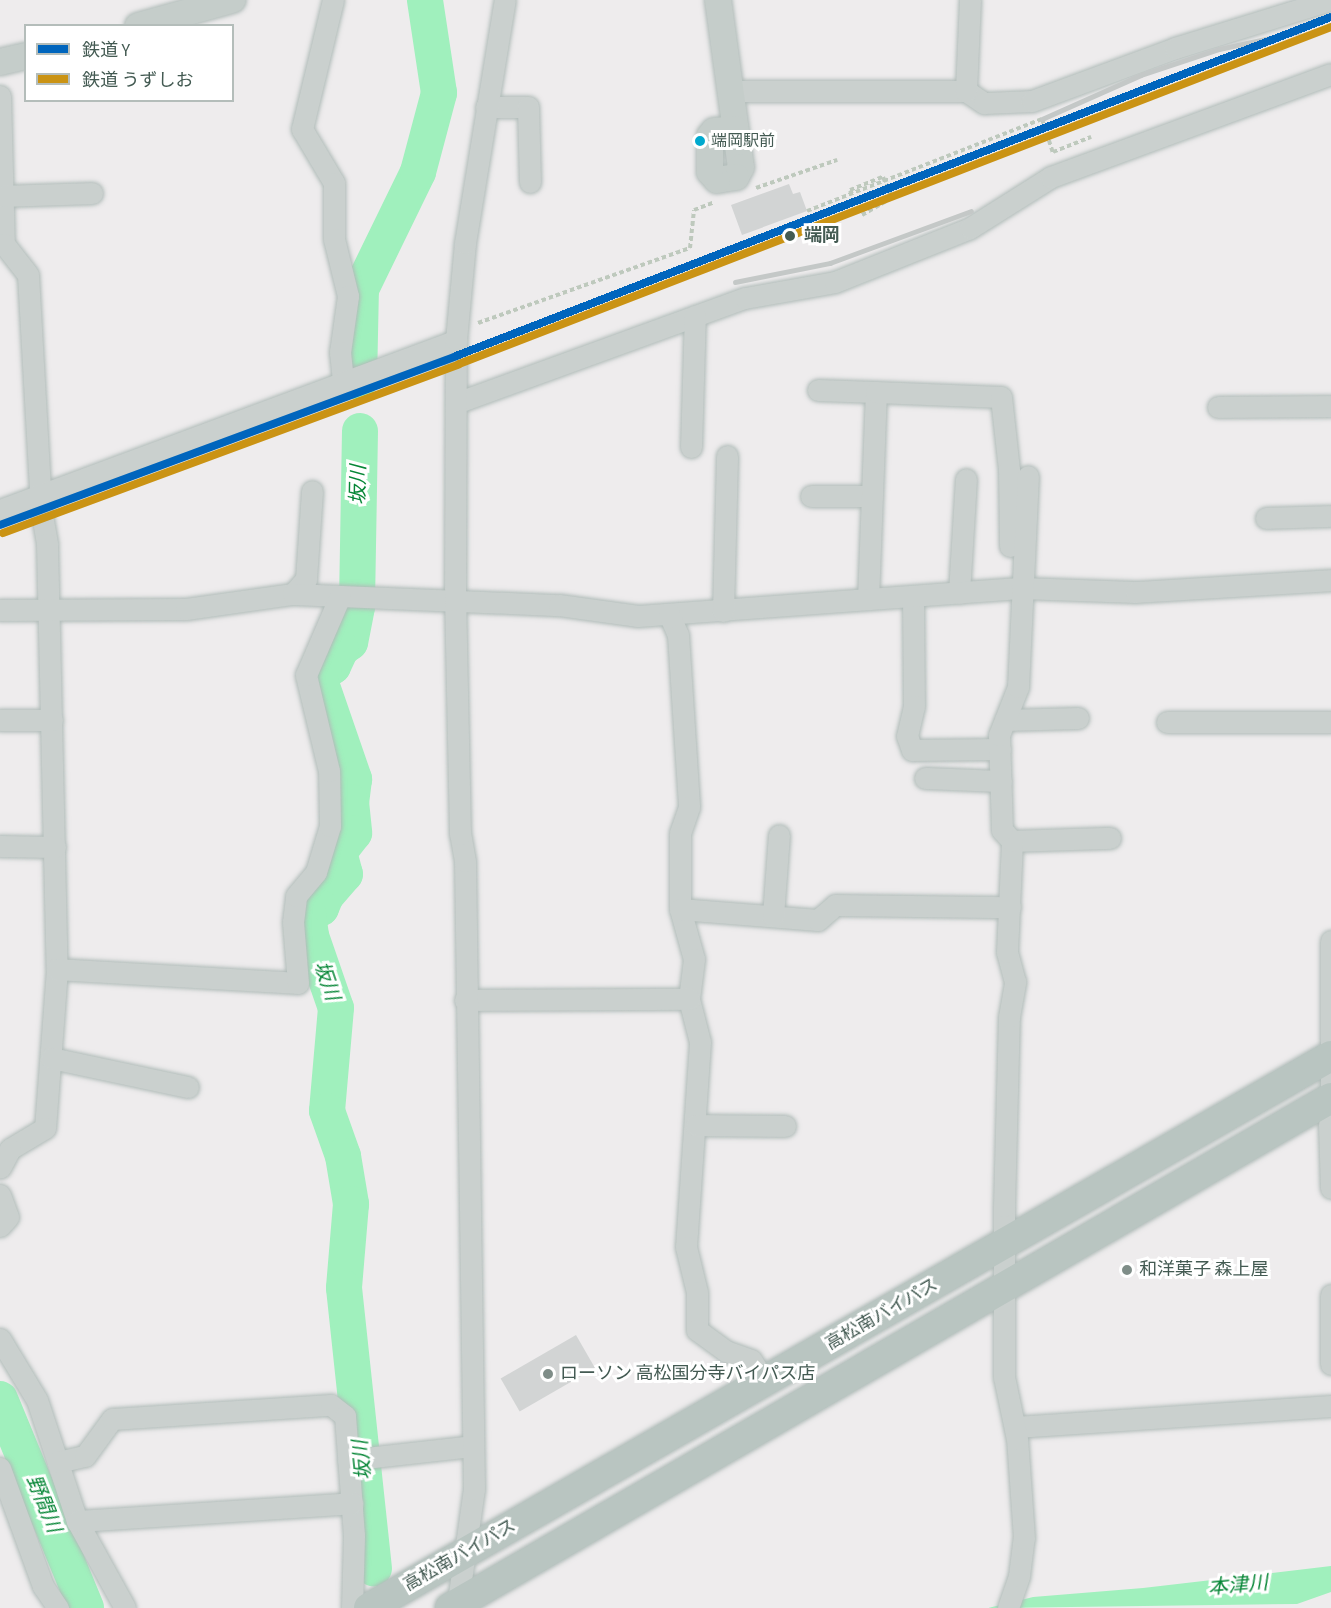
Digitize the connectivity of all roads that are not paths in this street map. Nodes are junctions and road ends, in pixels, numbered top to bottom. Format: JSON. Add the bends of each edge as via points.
{"nodes":[{"id":1,"x":232,"y":0,"type":"edge"},
{"id":2,"x":333,"y":0,"type":"edge"},
{"id":3,"x":505,"y":0,"type":"edge"},
{"id":4,"x":718,"y":0,"type":"edge"},
{"id":5,"x":970,"y":0,"type":"edge"},
{"id":6,"x":1330,"y":0,"type":"edge"},
{"id":7,"x":145,"y":24,"type":"edge"},
{"id":8,"x":24,"y":56,"type":"edge"},
{"id":9,"x":0,"y":62,"type":"edge"},
{"id":10,"x":1331,"y":74,"type":"edge"},
{"id":11,"x":728,"y":91,"type":"junction"},
{"id":12,"x":966,"y":91,"type":"junction"},
{"id":13,"x":0,"y":96,"type":"edge"},
{"id":14,"x":486,"y":107,"type":"junction"},
{"id":15,"x":735,"y":129,"type":"dead end"},
{"id":16,"x":530,"y":182,"type":"dead end"},
{"id":17,"x":92,"y":193,"type":"dead end"},
{"id":18,"x":3,"y":196,"type":"junction"},
{"id":19,"x":2,"y":244,"type":"edge"},
{"id":20,"x":695,"y":316,"type":"junction"},
{"id":21,"x":456,"y":335,"type":"junction"},
{"id":22,"x":343,"y":380,"type":"junction"},
{"id":23,"x":818,"y":390,"type":"dead end"},
{"id":24,"x":876,"y":392,"type":"junction"},
{"id":25,"x":456,"y":403,"type":"junction"},
{"id":26,"x":1218,"y":406,"type":"dead end"},
{"id":27,"x":1331,"y":406,"type":"edge"},
{"id":28,"x":691,"y":447,"type":"dead end"},
{"id":29,"x":727,"y":456,"type":"dead end"},
{"id":30,"x":1028,"y":476,"type":"dead end"},
{"id":31,"x":966,"y":479,"type":"dead end"},
{"id":32,"x":312,"y":491,"type":"dead end"},
{"id":33,"x":41,"y":494,"type":"junction"},
{"id":34,"x":811,"y":496,"type":"dead end"},
{"id":35,"x":872,"y":496,"type":"junction"},
{"id":36,"x":0,"y":510,"type":"edge"},
{"id":37,"x":1331,"y":516,"type":"edge"},
{"id":38,"x":1266,"y":518,"type":"dead end"},
{"id":39,"x":1331,"y":580,"type":"edge"},
{"id":40,"x":1013,"y":589,"type":"junction"},
{"id":41,"x":959,"y":593,"type":"junction"},
{"id":42,"x":292,"y":594,"type":"junction"},
{"id":43,"x":350,"y":596,"type":"junction"},
{"id":44,"x":913,"y":596,"type":"junction"},
{"id":45,"x":868,"y":599,"type":"junction"},
{"id":46,"x":455,"y":600,"type":"junction"},
{"id":47,"x":0,"y":610,"type":"edge"},
{"id":48,"x":50,"y":611,"type":"junction"},
{"id":49,"x":723,"y":611,"type":"junction"},
{"id":50,"x":669,"y":614,"type":"junction"},
{"id":51,"x":1078,"y":718,"type":"dead end"},
{"id":52,"x":0,"y":720,"type":"edge"},
{"id":53,"x":52,"y":720,"type":"junction"},
{"id":54,"x":1005,"y":720,"type":"junction"},
{"id":55,"x":1167,"y":722,"type":"dead end"},
{"id":56,"x":1331,"y":722,"type":"edge"},
{"id":57,"x":1000,"y":749,"type":"junction"},
{"id":58,"x":925,"y":778,"type":"dead end"},
{"id":59,"x":1001,"y":781,"type":"junction"},
{"id":60,"x":779,"y":835,"type":"dead end"},
{"id":61,"x":1110,"y":838,"type":"dead end"},
{"id":62,"x":1012,"y":841,"type":"junction"},
{"id":63,"x":0,"y":846,"type":"edge"},
{"id":64,"x":55,"y":847,"type":"junction"},
{"id":65,"x":1010,"y":906,"type":"junction"},
{"id":66,"x":680,"y":909,"type":"junction"},
{"id":67,"x":773,"y":916,"type":"junction"},
{"id":68,"x":1331,"y":941,"type":"edge"},
{"id":69,"x":57,"y":969,"type":"junction"},
{"id":70,"x":689,"y":999,"type":"junction"},
{"id":71,"x":465,"y":1000,"type":"junction"},
{"id":72,"x":1330,"y":1057,"type":"edge"},
{"id":73,"x":51,"y":1058,"type":"junction"},
{"id":74,"x":188,"y":1087,"type":"dead end"},
{"id":75,"x":1330,"y":1106,"type":"edge"},
{"id":76,"x":696,"y":1125,"type":"junction"},
{"id":77,"x":785,"y":1126,"type":"dead end"},
{"id":78,"x":5,"y":1149,"type":"edge"},
{"id":79,"x":0,"y":1168,"type":"edge"},
{"id":80,"x":1331,"y":1188,"type":"edge"},
{"id":81,"x":0,"y":1195,"type":"edge"},
{"id":82,"x":0,"y":1227,"type":"edge"},
{"id":83,"x":1006,"y":1244,"type":"junction"},
{"id":84,"x":1005,"y":1285,"type":"junction"},
{"id":85,"x":1331,"y":1296,"type":"edge"},
{"id":86,"x":0,"y":1339,"type":"edge"},
{"id":87,"x":1331,"y":1364,"type":"edge"},
{"id":88,"x":765,"y":1381,"type":"junction"},
{"id":89,"x":1331,"y":1406,"type":"edge"},
{"id":90,"x":1015,"y":1426,"type":"junction"},
{"id":91,"x":472,"y":1446,"type":"junction"},
{"id":92,"x":360,"y":1458,"type":"junction"},
{"id":93,"x":58,"y":1462,"type":"junction"},
{"id":94,"x":0,"y":1468,"type":"edge"},
{"id":95,"x":352,"y":1503,"type":"junction"},
{"id":96,"x":77,"y":1521,"type":"junction"},
{"id":97,"x":468,"y":1551,"type":"junction"},
{"id":98,"x":455,"y":1606,"type":"edge"},
{"id":99,"x":58,"y":1608,"type":"edge"},
{"id":100,"x":125,"y":1608,"type":"edge"},
{"id":101,"x":352,"y":1608,"type":"edge"},
{"id":102,"x":369,"y":1608,"type":"edge"},
{"id":103,"x":1008,"y":1608,"type":"edge"}],
"edges":[{"from":1,"to":7,"type":"main road"},
{"from":2,"to":22,"type":"street","via":[[302,129],[334,183],[334,238],[348,296],[340,352]]},
{"from":3,"to":14,"type":"street"},
{"from":4,"to":11,"type":"main road"},
{"from":5,"to":12,"type":"street"},
{"from":6,"to":12,"type":"street","via":[[1175,48],[1032,101],[984,103]]},
{"from":8,"to":9,"type":"main road"},
{"from":10,"to":20,"type":"street","via":[[1051,177],[970,228],[835,282],[745,298]]},
{"from":11,"to":12,"type":"street"},
{"from":11,"to":15,"type":"main road"},
{"from":13,"to":18,"type":"street"},
{"from":14,"to":16,"type":"street","via":[[528,107]]},
{"from":14,"to":21,"type":"street","via":[[465,243]]},
{"from":17,"to":18,"type":"street"},
{"from":18,"to":19,"type":"street"},
{"from":19,"to":33,"type":"street","via":[[28,275]]},
{"from":20,"to":25,"type":"street"},
{"from":20,"to":28,"type":"street"},
{"from":21,"to":22,"type":"street"},
{"from":21,"to":25,"type":"street"},
{"from":22,"to":33,"type":"street"},
{"from":23,"to":24,"type":"street"},
{"from":24,"to":35,"type":"street"},
{"from":24,"to":40,"type":"street","via":[[1001,397],[1006,425]]},
{"from":25,"to":46,"type":"street"},
{"from":26,"to":27,"type":"street"},
{"from":29,"to":49,"type":"street"},
{"from":30,"to":40,"type":"street"},
{"from":31,"to":41,"type":"street"},
{"from":32,"to":42,"type":"street","via":[[306,579]]},
{"from":33,"to":36,"type":"street"},
{"from":33,"to":48,"type":"street"},
{"from":34,"to":35,"type":"street"},
{"from":35,"to":45,"type":"street"},
{"from":37,"to":38,"type":"street"},
{"from":39,"to":40,"type":"street","via":[[1136,592]]},
{"from":40,"to":41,"type":"street"},
{"from":40,"to":54,"type":"street","via":[[1018,687]]},
{"from":41,"to":44,"type":"street"},
{"from":42,"to":43,"type":"street"},
{"from":42,"to":48,"type":"street","via":[[186,609]]},
{"from":43,"to":46,"type":"street"},
{"from":43,"to":69,"type":"street","via":[[306,675],[329,771],[330,826],[316,872],[296,896],[292,922],[298,983]]},
{"from":44,"to":45,"type":"street"},
{"from":44,"to":57,"type":"street","via":[[914,706],[907,736],[912,750]]},
{"from":45,"to":49,"type":"street"},
{"from":46,"to":50,"type":"street","via":[[559,605],[638,616]]},
{"from":46,"to":71,"type":"street","via":[[460,834],[465,861]]},
{"from":47,"to":48,"type":"street"},
{"from":48,"to":53,"type":"street"},
{"from":49,"to":50,"type":"street"},
{"from":50,"to":66,"type":"street","via":[[678,635],[689,807],[680,833]]},
{"from":51,"to":54,"type":"street"},
{"from":52,"to":53,"type":"street"},
{"from":53,"to":64,"type":"street"},
{"from":54,"to":57,"type":"street","via":[[999,735]]},
{"from":55,"to":56,"type":"street"},
{"from":57,"to":59,"type":"street"},
{"from":58,"to":59,"type":"street"},
{"from":59,"to":62,"type":"street","via":[[1002,830]]},
{"from":60,"to":67,"type":"street"},
{"from":61,"to":62,"type":"street"},
{"from":62,"to":65,"type":"street"},
{"from":63,"to":64,"type":"street"},
{"from":64,"to":69,"type":"street"},
{"from":65,"to":67,"type":"street","via":[[835,905],[818,920]]},
{"from":65,"to":83,"type":"street","via":[[1007,952],[1016,982],[1010,1017]]},
{"from":66,"to":67,"type":"street"},
{"from":66,"to":70,"type":"street","via":[[693,959]]},
{"from":68,"to":72,"type":"street"},
{"from":69,"to":73,"type":"street"},
{"from":70,"to":71,"type":"street"},
{"from":70,"to":76,"type":"street","via":[[699,1042]]},
{"from":71,"to":91,"type":"street"},
{"from":72,"to":75,"type":"street"},
{"from":72,"to":83,"type":"highway","name":"高松南バイパス"},
{"from":73,"to":74,"type":"street"},
{"from":73,"to":78,"type":"street","via":[[45,1128]]},
{"from":75,"to":80,"type":"street"},
{"from":75,"to":84,"type":"highway","name":"高松南バイパス"},
{"from":76,"to":77,"type":"street"},
{"from":76,"to":88,"type":"street","via":[[686,1247],[696,1292],[696,1330],[726,1352],[752,1360]]},
{"from":78,"to":79,"type":"street"},
{"from":81,"to":82,"type":"street","via":[[8,1217]]},
{"from":83,"to":84,"type":"street"},
{"from":83,"to":88,"type":"highway","name":"高松南バイパス"},
{"from":84,"to":90,"type":"street","via":[[1004,1377]]},
{"from":84,"to":98,"type":"highway","name":"高松南バイパス"},
{"from":85,"to":87,"type":"street"},
{"from":86,"to":93,"type":"street","via":[[37,1400]]},
{"from":88,"to":97,"type":"highway","name":"高松南バイパス"},
{"from":89,"to":90,"type":"street"},
{"from":90,"to":103,"type":"street","via":[[1024,1538],[1019,1576]]},
{"from":91,"to":92,"type":"street"},
{"from":91,"to":97,"type":"street","via":[[474,1490]]},
{"from":92,"to":93,"type":"street","via":[[345,1416],[331,1405],[112,1419],[85,1456]]},
{"from":92,"to":95,"type":"street"},
{"from":93,"to":96,"type":"street"},
{"from":94,"to":99,"type":"street","via":[[43,1586]]},
{"from":95,"to":96,"type":"street"},
{"from":95,"to":101,"type":"street"},
{"from":96,"to":100,"type":"street"},
{"from":97,"to":98,"type":"street"},
{"from":97,"to":102,"type":"highway","name":"高松南バイパス"}]}
